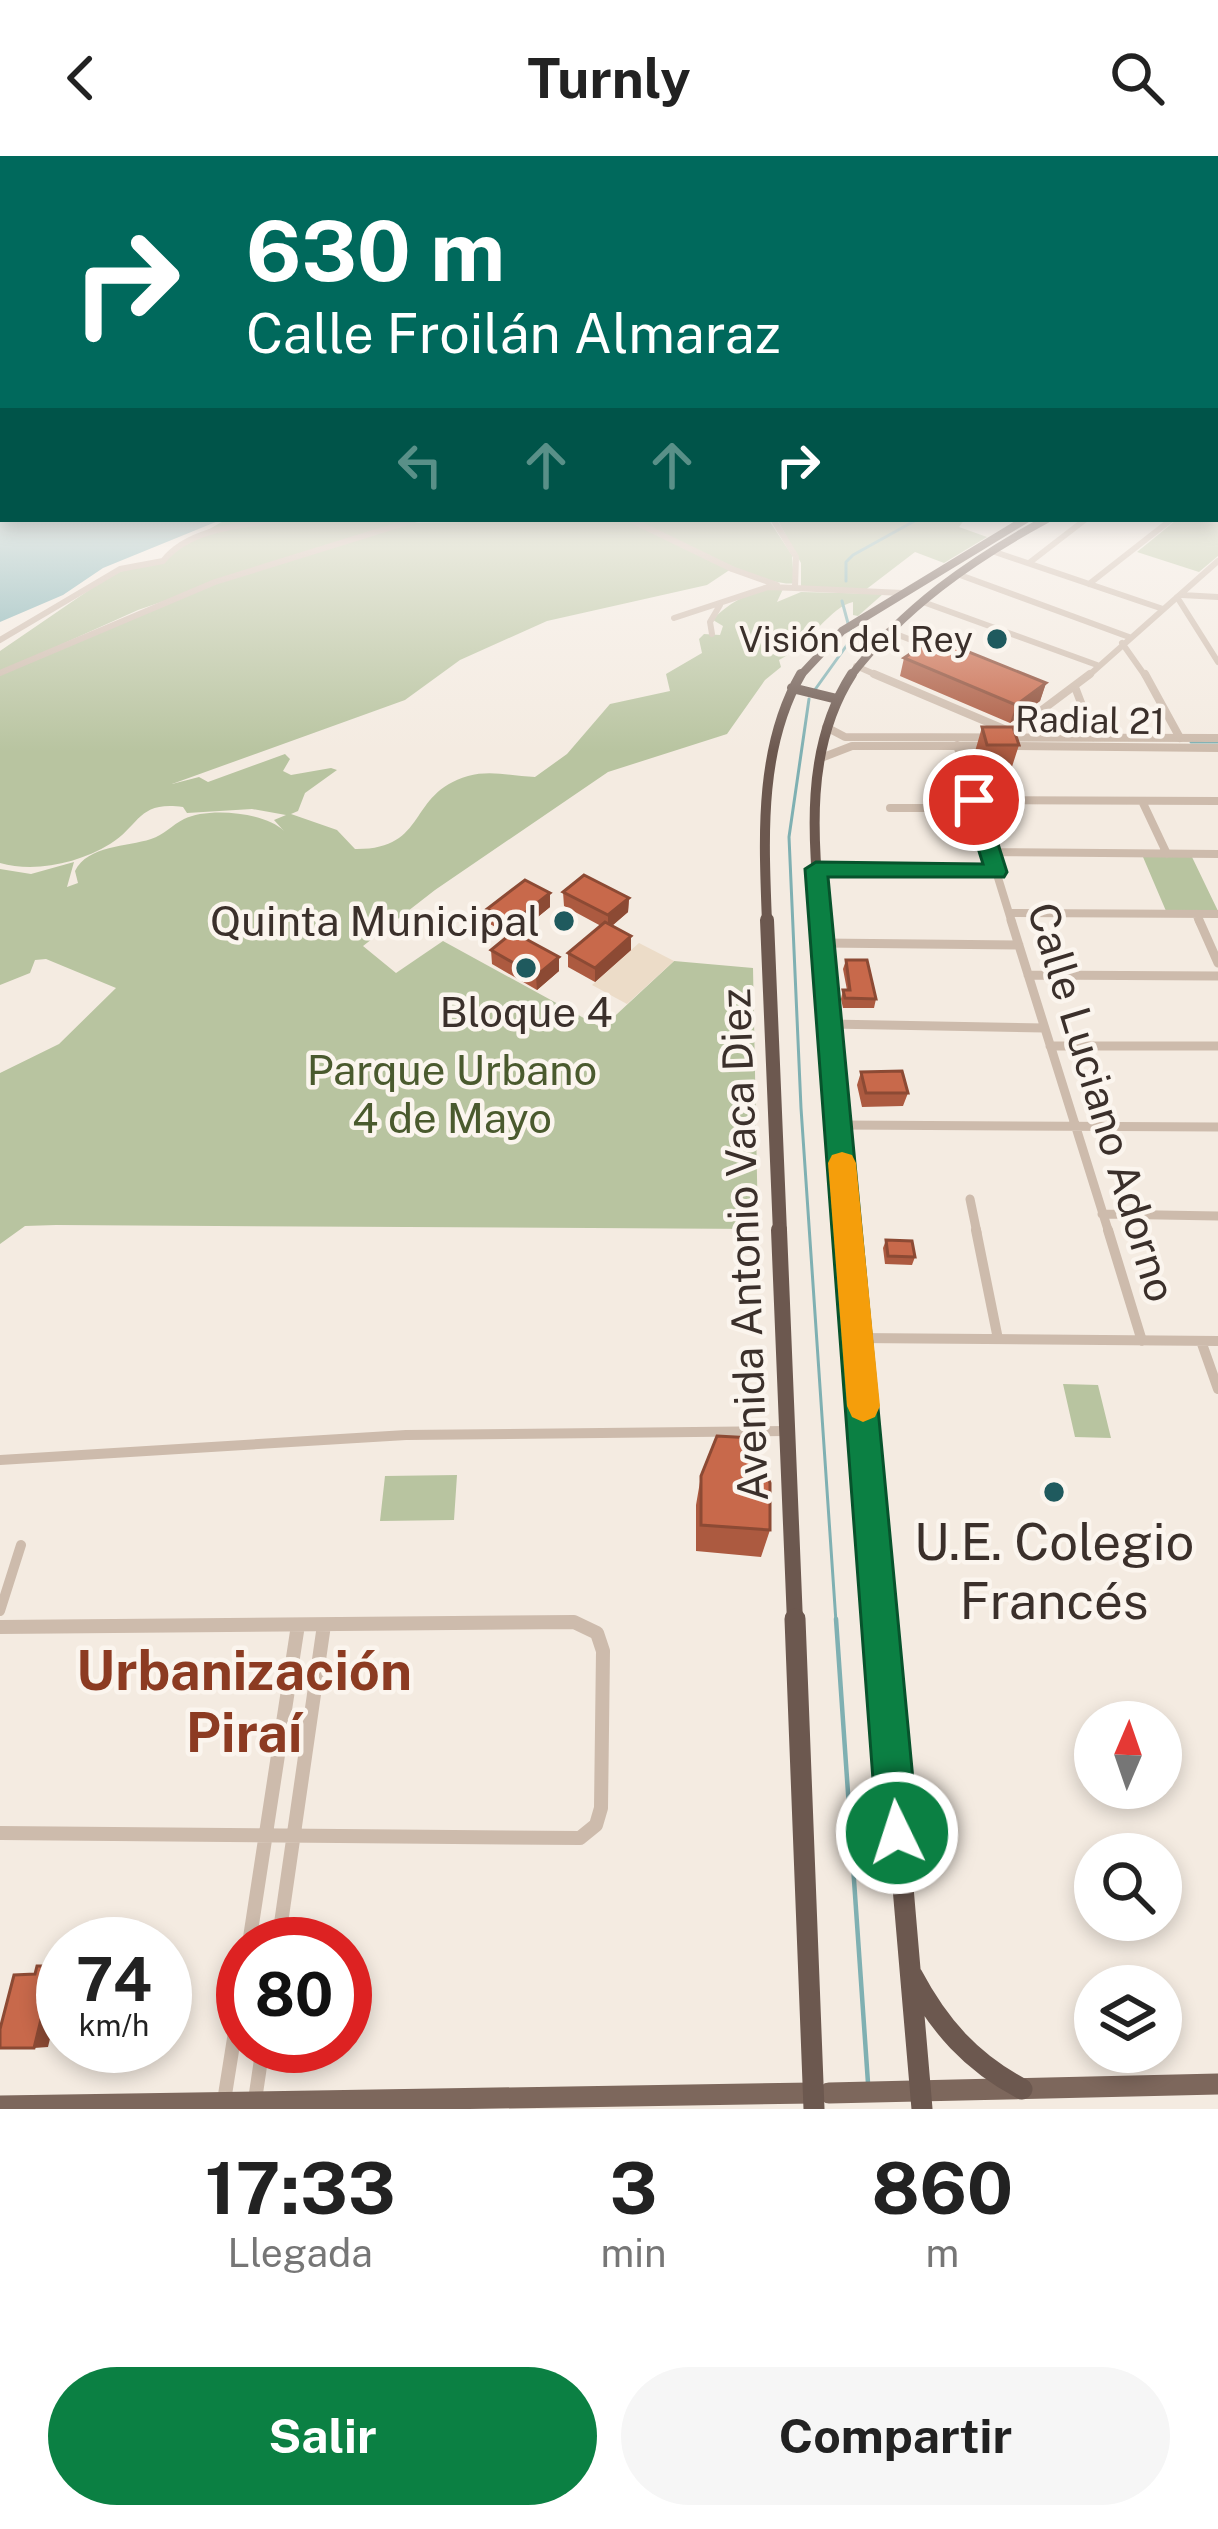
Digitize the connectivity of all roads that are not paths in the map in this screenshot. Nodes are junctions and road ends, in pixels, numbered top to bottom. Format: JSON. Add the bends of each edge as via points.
{"nodes":[{"id":1,"x":120,"y":569,"type":"edge"},
{"id":2,"x":256,"y":569,"type":"edge"},
{"id":3,"x":732,"y":569,"type":"edge"},
{"id":4,"x":796,"y":569,"type":"edge"},
{"id":5,"x":943,"y":569,"type":"edge"},
{"id":6,"x":968,"y":569,"type":"edge"},
{"id":7,"x":1047,"y":569,"type":"edge"},
{"id":8,"x":1108,"y":569,"type":"edge"},
{"id":9,"x":1209,"y":569,"type":"edge"},
{"id":10,"x":960,"y":575,"type":"junction"},
{"id":11,"x":1089,"y":584,"type":"junction"},
{"id":12,"x":783,"y":586,"type":"junction"},
{"id":13,"x":795,"y":588,"type":"junction"},
{"id":14,"x":903,"y":593,"type":"junction"},
{"id":15,"x":1179,"y":596,"type":"junction"},
{"id":16,"x":1218,"y":597,"type":"edge"},
{"id":17,"x":923,"y":602,"type":"junction"},
{"id":18,"x":720,"y":605,"type":"junction"},
{"id":19,"x":1162,"y":608,"type":"junction"},
{"id":20,"x":674,"y":618,"type":"dead end"},
{"id":21,"x":888,"y":631,"type":"junction"},
{"id":22,"x":712,"y":634,"type":"dead end"},
{"id":23,"x":0,"y":640,"type":"edge"},
{"id":24,"x":1126,"y":640,"type":"junction"},
{"id":25,"x":940,"y":651,"type":"edge"},
{"id":26,"x":1218,"y":662,"type":"edge"},
{"id":27,"x":1097,"y":665,"type":"junction"},
{"id":28,"x":856,"y":666,"type":"junction"},
{"id":29,"x":0,"y":673,"type":"edge"},
{"id":30,"x":1075,"y":687,"type":"junction"},
{"id":31,"x":796,"y":689,"type":"junction"},
{"id":32,"x":1040,"y":692,"type":"edge"},
{"id":33,"x":831,"y":697,"type":"junction"},
{"id":34,"x":1059,"y":700,"type":"junction"},
{"id":35,"x":826,"y":727,"type":"junction"},
{"id":36,"x":1009,"y":735,"type":"junction"},
{"id":37,"x":1094,"y":737,"type":"junction"},
{"id":38,"x":1180,"y":738,"type":"junction"},
{"id":39,"x":1218,"y":738,"type":"edge"},
{"id":40,"x":877,"y":742,"type":"junction"},
{"id":41,"x":957,"y":745,"type":"junction"},
{"id":42,"x":1218,"y":748,"type":"edge"},
{"id":43,"x":820,"y":758,"type":"junction"},
{"id":44,"x":1142,"y":801,"type":"junction"},
{"id":45,"x":1218,"y":801,"type":"edge"},
{"id":46,"x":975,"y":804,"type":"junction"},
{"id":47,"x":890,"y":808,"type":"dead end"},
{"id":48,"x":990,"y":852,"type":"junction"},
{"id":49,"x":1167,"y":854,"type":"junction"},
{"id":50,"x":1218,"y":854,"type":"edge"},
{"id":51,"x":816,"y":869,"type":"junction"},
{"id":52,"x":996,"y":872,"type":"junction"},
{"id":53,"x":1009,"y":913,"type":"junction"},
{"id":54,"x":1196,"y":914,"type":"junction"},
{"id":55,"x":1218,"y":914,"type":"edge"},
{"id":56,"x":823,"y":943,"type":"junction"},
{"id":57,"x":1019,"y":946,"type":"junction"},
{"id":58,"x":1218,"y":963,"type":"edge"},
{"id":59,"x":1028,"y":974,"type":"junction"},
{"id":60,"x":1218,"y":976,"type":"edge"},
{"id":61,"x":830,"y":1024,"type":"junction"},
{"id":62,"x":1045,"y":1028,"type":"junction"},
{"id":63,"x":1050,"y":1046,"type":"junction"},
{"id":64,"x":1218,"y":1046,"type":"edge"},
{"id":65,"x":838,"y":1125,"type":"junction"},
{"id":66,"x":1075,"y":1125,"type":"junction"},
{"id":67,"x":1218,"y":1127,"type":"edge"},
{"id":68,"x":970,"y":1199,"type":"dead end"},
{"id":69,"x":1102,"y":1214,"type":"junction"},
{"id":70,"x":1218,"y":1216,"type":"edge"},
{"id":71,"x":857,"y":1338,"type":"junction"},
{"id":72,"x":998,"y":1340,"type":"junction"},
{"id":73,"x":1142,"y":1341,"type":"junction"},
{"id":74,"x":1201,"y":1341,"type":"junction"},
{"id":75,"x":1218,"y":1341,"type":"edge"},
{"id":76,"x":1218,"y":1389,"type":"edge"},
{"id":77,"x":786,"y":1431,"type":"junction"},
{"id":78,"x":0,"y":1460,"type":"edge"},
{"id":79,"x":21,"y":1545,"type":"dead end"},
{"id":80,"x":0,"y":1611,"type":"edge"},
{"id":81,"x":298,"y":1625,"type":"junction"},
{"id":82,"x":325,"y":1625,"type":"junction"},
{"id":83,"x":0,"y":1627,"type":"edge"},
{"id":84,"x":0,"y":1833,"type":"edge"},
{"id":85,"x":266,"y":1834,"type":"junction"},
{"id":86,"x":294,"y":1834,"type":"junction"},
{"id":87,"x":253,"y":1917,"type":"edge"},
{"id":88,"x":282,"y":1917,"type":"edge"},
{"id":89,"x":908,"y":1968,"type":"junction"},
{"id":90,"x":229,"y":2073,"type":"edge"},
{"id":91,"x":259,"y":2073,"type":"edge"},
{"id":92,"x":1218,"y":2084,"type":"edge"},
{"id":93,"x":1022,"y":2090,"type":"junction"},
{"id":94,"x":914,"y":2098,"type":"edge"},
{"id":95,"x":818,"y":2099,"type":"edge"},
{"id":96,"x":224,"y":2102,"type":"junction"},
{"id":97,"x":255,"y":2102,"type":"junction"},
{"id":98,"x":619,"y":2103,"type":"edge"},
{"id":99,"x":0,"y":2106,"type":"edge"},
{"id":100,"x":141,"y":2107,"type":"edge"}],
"edges":[{"from":1,"to":23,"type":"street"},
{"from":2,"to":29,"type":"street"},
{"from":3,"to":12,"type":"street"},
{"from":4,"to":13,"type":"street"},
{"from":5,"to":14,"type":"highway","name":"Avenida Antonio Vaca Diez"},
{"from":6,"to":10,"type":"highway"},
{"from":7,"to":11,"type":"street"},
{"from":8,"to":11,"type":"street"},
{"from":9,"to":15,"type":"street"},
{"from":10,"to":17,"type":"highway"},
{"from":10,"to":24,"type":"street"},
{"from":11,"to":19,"type":"street"},
{"from":12,"to":13,"type":"street"},
{"from":12,"to":18,"type":"street"},
{"from":13,"to":14,"type":"street"},
{"from":14,"to":31,"type":"highway","name":"Avenida Antonio Vaca Diez","via":[[833,638]]},
{"from":15,"to":16,"type":"street"},
{"from":15,"to":19,"type":"street"},
{"from":15,"to":26,"type":"street"},
{"from":17,"to":21,"type":"highway"},
{"from":17,"to":27,"type":"street"},
{"from":18,"to":20,"type":"street"},
{"from":18,"to":22,"type":"street"},
{"from":19,"to":24,"type":"street"},
{"from":21,"to":25,"type":"street"},
{"from":21,"to":28,"type":"highway"},
{"from":24,"to":27,"type":"street"},
{"from":24,"to":38,"type":"street"},
{"from":27,"to":30,"type":"street"},
{"from":28,"to":33,"type":"highway"},
{"from":28,"to":36,"type":"street"},
{"from":30,"to":34,"type":"street"},
{"from":30,"to":37,"type":"street"},
{"from":31,"to":33,"type":"highway"},
{"from":31,"to":77,"type":"highway","name":"Avenida Antonio Vaca Diez","via":[[776,740],[766,849]]},
{"from":32,"to":34,"type":"street"},
{"from":33,"to":35,"type":"highway"},
{"from":34,"to":36,"type":"street"},
{"from":35,"to":40,"type":"street","name":"Radial 21"},
{"from":35,"to":43,"type":"highway"},
{"from":36,"to":37,"type":"street","name":"Radial 21"},
{"from":36,"to":40,"type":"street","name":"Radial 21"},
{"from":37,"to":38,"type":"street","name":"Radial 21"},
{"from":38,"to":39,"type":"street","name":"Radial 21"},
{"from":40,"to":41,"type":"street","name":"Radial 21"},
{"from":40,"to":43,"type":"street","name":"Radial 21"},
{"from":41,"to":42,"type":"street","name":"Radial 21"},
{"from":41,"to":46,"type":"street","name":"Calle Luciano Adorno"},
{"from":43,"to":51,"type":"highway"},
{"from":44,"to":45,"type":"street"},
{"from":44,"to":46,"type":"street"},
{"from":44,"to":49,"type":"street"},
{"from":46,"to":47,"type":"street"},
{"from":46,"to":48,"type":"street","name":"Calle Luciano Adorno"},
{"from":48,"to":49,"type":"street"},
{"from":48,"to":52,"type":"street","name":"Calle Luciano Adorno"},
{"from":49,"to":50,"type":"street"},
{"from":51,"to":52,"type":"street"},
{"from":51,"to":56,"type":"highway"},
{"from":52,"to":53,"type":"street","name":"Calle Luciano Adorno"},
{"from":53,"to":54,"type":"street"},
{"from":53,"to":57,"type":"street","name":"Calle Luciano Adorno"},
{"from":54,"to":55,"type":"street"},
{"from":54,"to":58,"type":"street"},
{"from":56,"to":57,"type":"street"},
{"from":56,"to":61,"type":"highway"},
{"from":57,"to":59,"type":"street","name":"Calle Luciano Adorno"},
{"from":59,"to":60,"type":"street"},
{"from":59,"to":62,"type":"street","name":"Calle Luciano Adorno"},
{"from":61,"to":62,"type":"street"},
{"from":61,"to":65,"type":"highway"},
{"from":62,"to":63,"type":"street","name":"Calle Luciano Adorno"},
{"from":63,"to":64,"type":"street"},
{"from":63,"to":66,"type":"street","name":"Calle Luciano Adorno"},
{"from":65,"to":66,"type":"street"},
{"from":65,"to":71,"type":"highway"},
{"from":66,"to":67,"type":"street"},
{"from":66,"to":69,"type":"street","name":"Calle Luciano Adorno"},
{"from":68,"to":72,"type":"street"},
{"from":69,"to":70,"type":"street"},
{"from":69,"to":73,"type":"street","name":"Calle Luciano Adorno"},
{"from":71,"to":72,"type":"street"},
{"from":71,"to":89,"type":"highway"},
{"from":72,"to":73,"type":"street"},
{"from":73,"to":74,"type":"street"},
{"from":74,"to":75,"type":"street"},
{"from":74,"to":76,"type":"street"},
{"from":77,"to":78,"type":"street","via":[[406,1435]]},
{"from":77,"to":95,"type":"highway","name":"Avenida Antonio Vaca Diez"},
{"from":79,"to":80,"type":"street"},
{"from":81,"to":82,"type":"street"},
{"from":81,"to":83,"type":"street"},
{"from":81,"to":85,"type":"street"},
{"from":82,"to":86,"type":"street"},
{"from":82,"to":86,"type":"street","via":[[590,1627],[603,1651],[601,1808],[592,1831],[574,1839]]},
{"from":84,"to":85,"type":"street"},
{"from":85,"to":86,"type":"street"},
{"from":85,"to":87,"type":"street"},
{"from":86,"to":88,"type":"street"},
{"from":89,"to":93,"type":"highway","via":[[959,2049]]},
{"from":89,"to":94,"type":"highway"},
{"from":90,"to":96,"type":"street"},
{"from":91,"to":97,"type":"street"},
{"from":92,"to":93,"type":"main road"},
{"from":93,"to":94,"type":"main road"},
{"from":94,"to":95,"type":"main road"},
{"from":95,"to":98,"type":"main road"},
{"from":96,"to":97,"type":"main road"},
{"from":96,"to":100,"type":"main road"},
{"from":97,"to":98,"type":"main road"},
{"from":99,"to":100,"type":"main road"}]}
